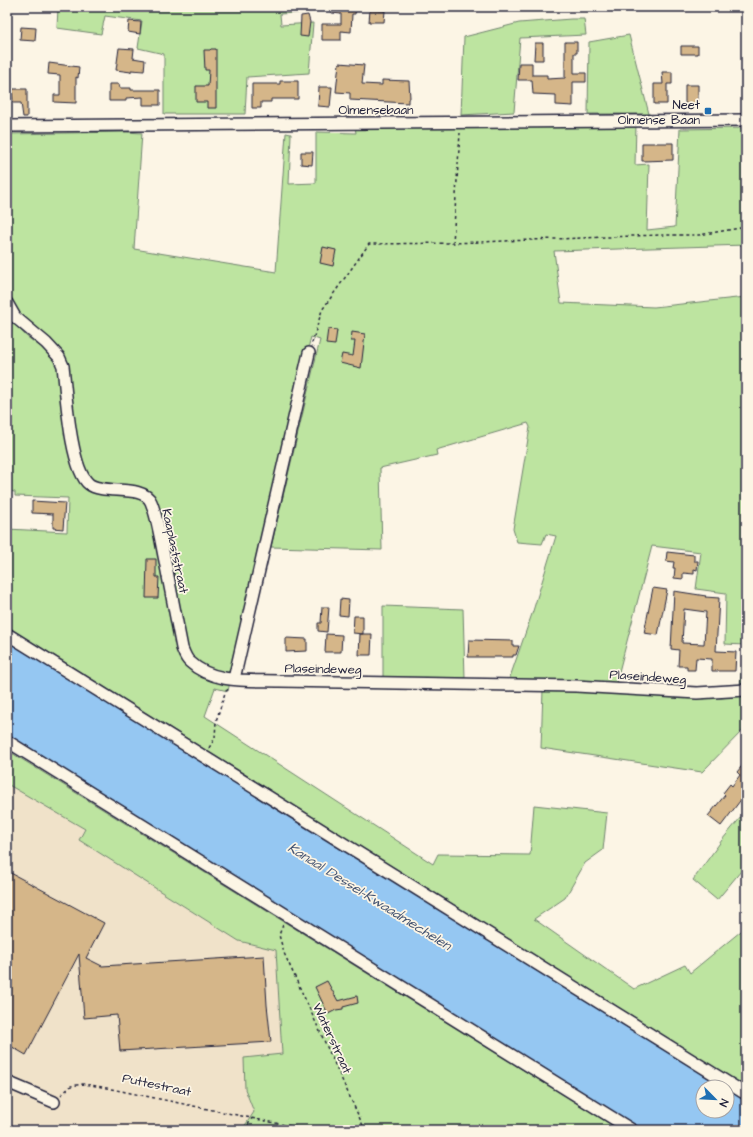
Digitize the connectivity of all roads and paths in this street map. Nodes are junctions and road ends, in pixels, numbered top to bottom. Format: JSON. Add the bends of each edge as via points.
{"nodes":[{"id":1,"x":746,"y":120,"type":"edge"},
{"id":2,"x":460,"y":122,"type":"junction"},
{"id":3,"x":7,"y":126,"type":"edge"},
{"id":4,"x":746,"y":227,"type":"edge"},
{"id":5,"x":454,"y":243,"type":"junction"},
{"id":6,"x":7,"y":303,"type":"edge"},
{"id":7,"x":309,"y":353,"type":"joint"},
{"id":8,"x":7,"y":634,"type":"edge"},
{"id":9,"x":234,"y":679,"type":"junction"},
{"id":10,"x":746,"y":690,"type":"edge"},
{"id":11,"x":7,"y":741,"type":"edge"},
{"id":12,"x":204,"y":757,"type":"junction"},
{"id":13,"x":287,"y":916,"type":"junction"},
{"id":14,"x":7,"y":1082,"type":"edge"},
{"id":15,"x":746,"y":1094,"type":"edge"},
{"id":16,"x":54,"y":1102,"type":"joint"},
{"id":17,"x":252,"y":1118,"type":"junction"},
{"id":18,"x":245,"y":1130,"type":"edge"},
{"id":19,"x":310,"y":1130,"type":"edge"},
{"id":20,"x":365,"y":1130,"type":"edge"},
{"id":21,"x":632,"y":1130,"type":"edge"}],
"edges":[{"from":1,"to":2,"type":"street","name":"Olmensebaan"},
{"from":2,"to":3,"type":"street","name":"Olmensebaan"},
{"from":2,"to":5,"type":"path"},
{"from":4,"to":5,"type":"path","via":[[699,235]]},
{"from":5,"to":7,"type":"path","via":[[369,244],[322,310]]},
{"from":6,"to":9,"type":"street","name":"Kaaplaststraat","via":[[15,317],[59,356],[63,366],[74,450],[84,480],[96,488],[142,494],[151,502],[182,648],[189,662],[206,672]]},
{"from":7,"to":9,"type":"street"},
{"from":8,"to":12,"type":"street"},
{"from":9,"to":10,"type":"street","name":"Plaseindeweg","via":[[576,686],[697,693]]},
{"from":9,"to":12,"type":"path","via":[[225,693],[216,721],[215,738]]},
{"from":11,"to":13,"type":"street"},
{"from":12,"to":15,"type":"street"},
{"from":13,"to":20,"type":"path","name":"Waterstraat","via":[[279,935],[284,952]]},
{"from":13,"to":21,"type":"street"},
{"from":14,"to":16,"type":"street"},
{"from":16,"to":17,"type":"path","name":"Puttestraat","via":[[71,1086],[83,1084]]},
{"from":17,"to":18,"type":"path"},
{"from":17,"to":19,"type":"path","name":"Puttestraat"}]}
